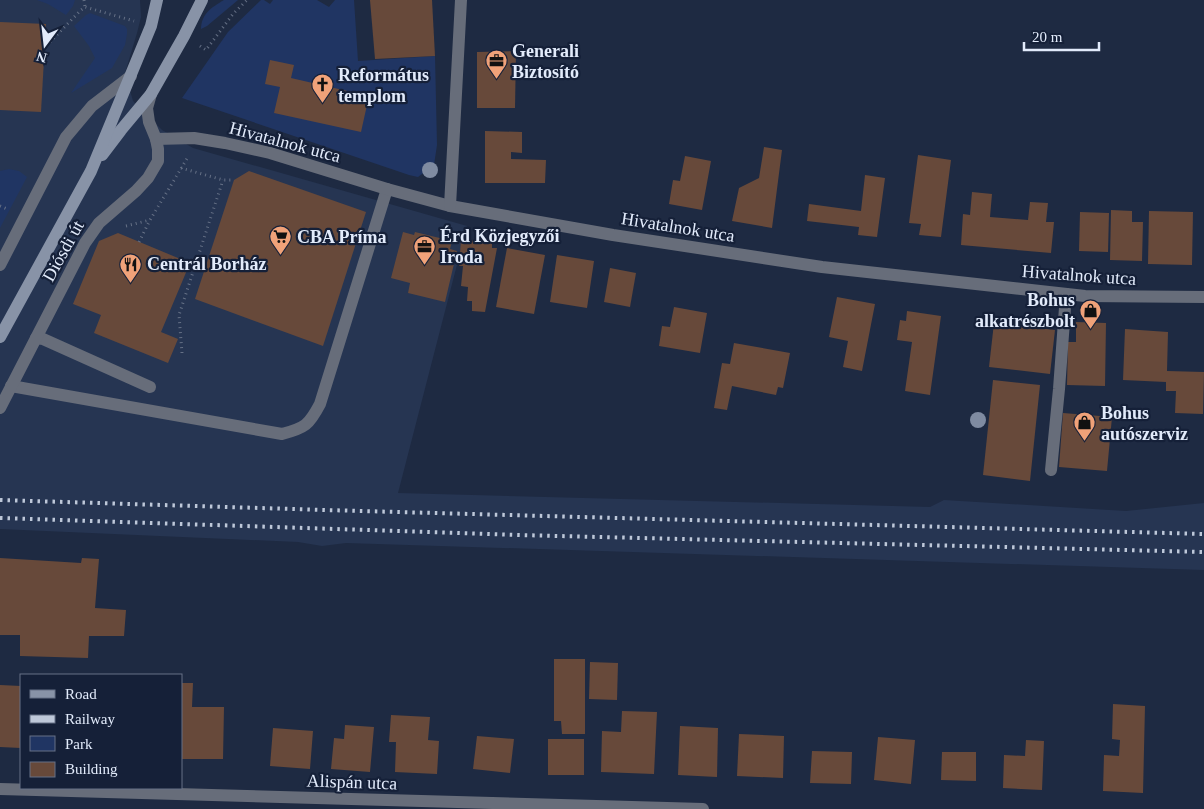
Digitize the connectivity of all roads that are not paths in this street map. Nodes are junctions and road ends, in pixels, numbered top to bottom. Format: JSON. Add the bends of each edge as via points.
{"nodes":[{"id":1,"x":157,"y":0,"type":"edge"},
{"id":2,"x":202,"y":0,"type":"edge"},
{"id":3,"x":461,"y":0,"type":"edge"},
{"id":4,"x":131,"y":76,"type":"junction"},
{"id":5,"x":151,"y":94,"type":"junction"},
{"id":6,"x":156,"y":139,"type":"junction"},
{"id":7,"x":91,"y":171,"type":"junction"},
{"id":8,"x":387,"y":189,"type":"junction"},
{"id":9,"x":450,"y":206,"type":"junction"},
{"id":10,"x":0,"y":265,"type":"edge"},
{"id":11,"x":1066,"y":294,"type":"junction"},
{"id":12,"x":1204,"y":297,"type":"edge"},
{"id":13,"x":0,"y":337,"type":"edge"},
{"id":14,"x":36,"y":338,"type":"junction"},
{"id":15,"x":11,"y":386,"type":"junction"},
{"id":16,"x":150,"y":387,"type":"dead end"},
{"id":17,"x":0,"y":408,"type":"edge"},
{"id":18,"x":1051,"y":470,"type":"dead end"},
{"id":19,"x":0,"y":789,"type":"edge"},
{"id":20,"x":703,"y":809,"type":"edge"}],
"edges":[{"from":1,"to":4,"type":"main road","name":"Diósdi út","via":[[151,26]]},
{"from":2,"to":5,"type":"main road","name":"Diósdi út"},
{"from":3,"to":9,"type":"street"},
{"from":4,"to":7,"type":"main road","name":"Diósdi út"},
{"from":4,"to":10,"type":"street","via":[[92,106],[66,137]]},
{"from":5,"to":6,"type":"street","name":"Diósdi út","via":[[147,108]]},
{"from":5,"to":7,"type":"main road","name":"Diósdi út"},
{"from":6,"to":8,"type":"street","name":"Hivatalnok utca","via":[[194,138],[225,143],[270,153]]},
{"from":6,"to":14,"type":"street","name":"Diósdi út","via":[[158,160],[148,178],[99,223],[85,243]]},
{"from":7,"to":13,"type":"main road","name":"Diósdi út"},
{"from":8,"to":9,"type":"street","name":"Hivatalnok utca"},
{"from":8,"to":15,"type":"street","via":[[320,404],[310,421],[297,430],[282,434]]},
{"from":9,"to":11,"type":"street","name":"Hivatalnok utca","via":[[822,267]]},
{"from":11,"to":12,"type":"street","name":"Hivatalnok utca"},
{"from":11,"to":18,"type":"street"},
{"from":14,"to":15,"type":"street","name":"Diósdi út"},
{"from":14,"to":16,"type":"street"},
{"from":15,"to":17,"type":"street","name":"Diósdi út"},
{"from":19,"to":20,"type":"street","name":"Alispán utca"}]}
